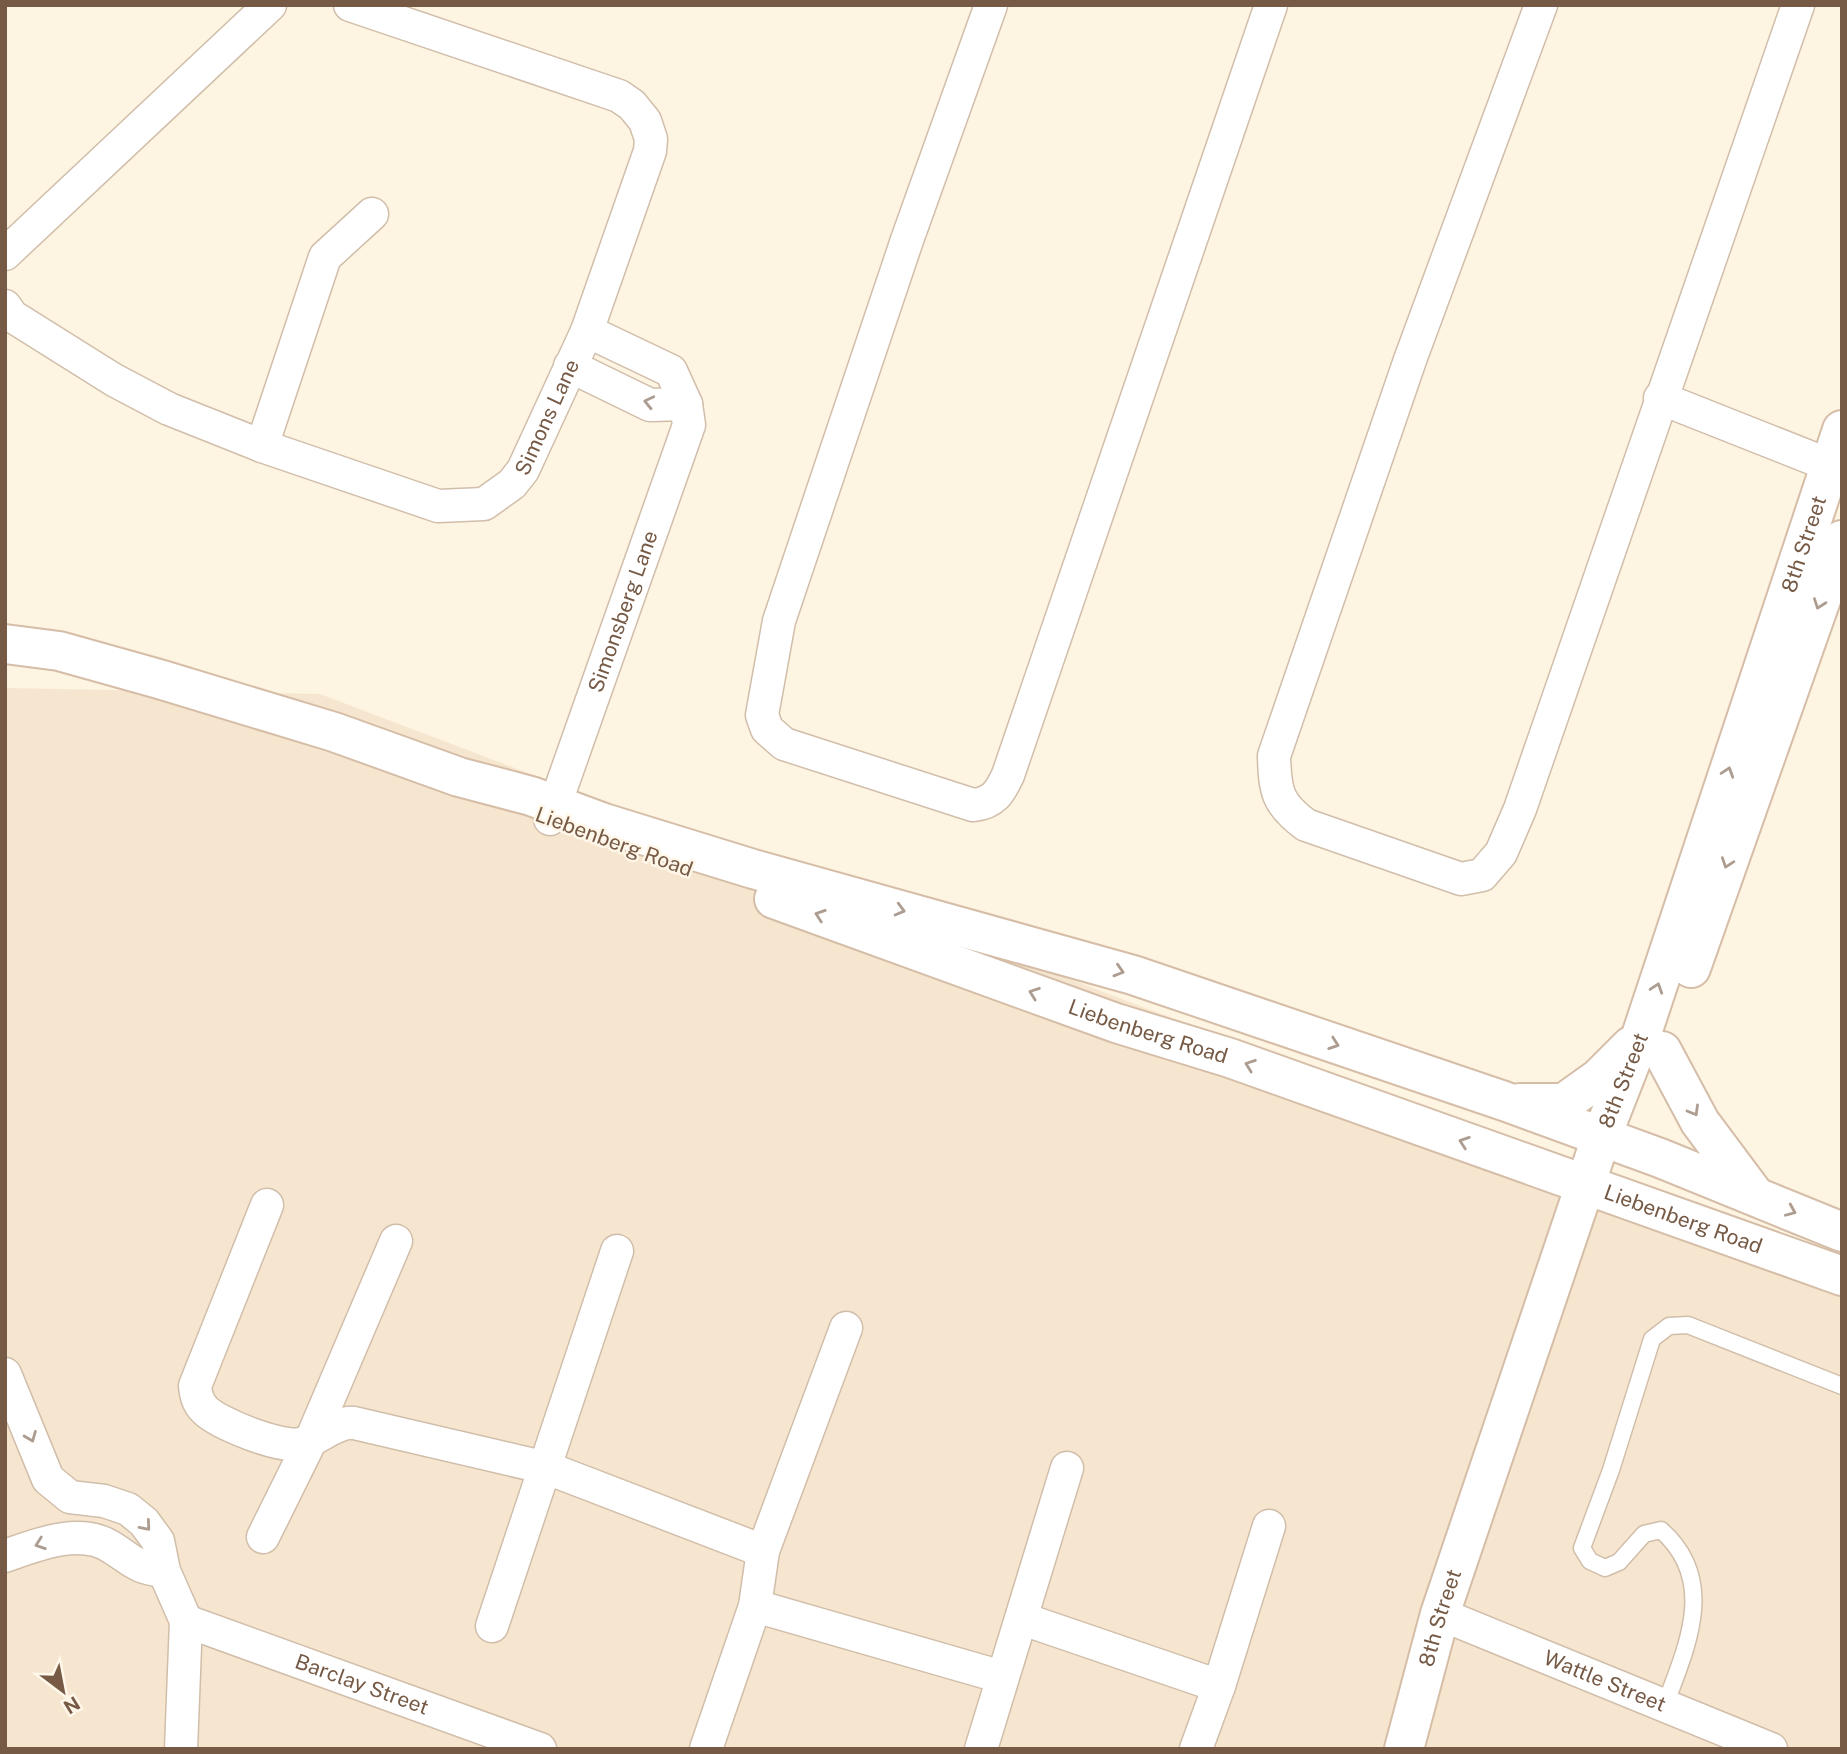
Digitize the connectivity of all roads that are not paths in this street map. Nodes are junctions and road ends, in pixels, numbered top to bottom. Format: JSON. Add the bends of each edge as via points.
{"nodes":[{"id":1,"x":270,"y":5,"type":"edge"},
{"id":2,"x":350,"y":5,"type":"edge"},
{"id":3,"x":991,"y":5,"type":"edge"},
{"id":4,"x":1271,"y":5,"type":"edge"},
{"id":5,"x":1541,"y":5,"type":"edge"},
{"id":6,"x":1798,"y":5,"type":"edge"},
{"id":7,"x":372,"y":214,"type":"dead end"},
{"id":8,"x":5,"y":254,"type":"edge"},
{"id":9,"x":5,"y":306,"type":"edge"},
{"id":10,"x":587,"y":331,"type":"junction"},
{"id":11,"x":570,"y":366,"type":"junction"},
{"id":12,"x":1660,"y":398,"type":"junction"},
{"id":13,"x":686,"y":404,"type":"junction"},
{"id":14,"x":262,"y":446,"type":"junction"},
{"id":15,"x":1838,"y":455,"type":"edge"},
{"id":16,"x":1842,"y":540,"type":"edge"},
{"id":17,"x":5,"y":644,"type":"edge"},
{"id":18,"x":552,"y":812,"type":"junction"},
{"id":19,"x":1651,"y":1044,"type":"junction"},
{"id":20,"x":1504,"y":1101,"type":"junction"},
{"id":21,"x":1614,"y":1142,"type":"junction"},
{"id":22,"x":1597,"y":1188,"type":"junction"},
{"id":23,"x":1754,"y":1195,"type":"junction"},
{"id":24,"x":267,"y":1205,"type":"dead end"},
{"id":25,"x":1842,"y":1232,"type":"edge"},
{"id":26,"x":396,"y":1241,"type":"dead end"},
{"id":27,"x":617,"y":1251,"type":"dead end"},
{"id":28,"x":1842,"y":1276,"type":"edge"},
{"id":29,"x":846,"y":1328,"type":"dead end"},
{"id":30,"x":5,"y":1374,"type":"edge"},
{"id":31,"x":1842,"y":1386,"type":"edge"},
{"id":32,"x":312,"y":1440,"type":"junction"},
{"id":33,"x":547,"y":1468,"type":"junction"},
{"id":34,"x":1067,"y":1468,"type":"dead end"},
{"id":35,"x":70,"y":1497,"type":"junction"},
{"id":36,"x":1269,"y":1526,"type":"dead end"},
{"id":37,"x":263,"y":1537,"type":"dead end"},
{"id":38,"x":77,"y":1539,"type":"junction"},
{"id":39,"x":763,"y":1551,"type":"junction"},
{"id":40,"x":5,"y":1556,"type":"edge"},
{"id":41,"x":164,"y":1571,"type":"junction"},
{"id":42,"x":755,"y":1605,"type":"junction"},
{"id":43,"x":1452,"y":1618,"type":"junction"},
{"id":44,"x":1023,"y":1619,"type":"junction"},
{"id":45,"x":186,"y":1622,"type":"junction"},
{"id":46,"x":492,"y":1626,"type":"dead end"},
{"id":47,"x":1002,"y":1677,"type":"junction"},
{"id":48,"x":1219,"y":1686,"type":"junction"},
{"id":49,"x":1665,"y":1705,"type":"junction"},
{"id":50,"x":1407,"y":1740,"type":"edge"},
{"id":51,"x":181,"y":1749,"type":"edge"},
{"id":52,"x":540,"y":1749,"type":"edge"},
{"id":53,"x":706,"y":1749,"type":"edge"},
{"id":54,"x":981,"y":1749,"type":"edge"},
{"id":55,"x":1196,"y":1749,"type":"edge"},
{"id":56,"x":1771,"y":1749,"type":"edge"}],
"edges":[{"from":1,"to":8,"type":"street"},
{"from":2,"to":10,"type":"street","name":"Simons Lane","via":[[618,96],[645,121],[650,151]]},
{"from":3,"to":4,"type":"street","via":[[779,621],[762,715],[766,729],[784,744],[974,805],[995,797],[1007,775]]},
{"from":5,"to":12,"type":"street","via":[[1410,360],[1275,756],[1275,783],[1284,809],[1306,825],[1461,879],[1482,875],[1501,853],[1520,809]]},
{"from":6,"to":12,"type":"street"},
{"from":7,"to":14,"type":"street","via":[[325,257]]},
{"from":9,"to":14,"type":"street","name":"Simons Lane","via":[[12,316],[114,380],[169,409]]},
{"from":10,"to":11,"type":"street","name":"Simons Lane"},
{"from":10,"to":13,"type":"street","name":"Simonsberg Lane","via":[[671,370]]},
{"from":13,"to":11,"type":"street","one_way":true,"via":[[650,405]]},
{"from":11,"to":14,"type":"street","name":"Simons Lane","via":[[523,470],[484,504],[438,506]]},
{"from":12,"to":15,"type":"street"},
{"from":13,"to":18,"type":"street","name":"Simonsberg Lane","via":[[687,435]]},
{"from":19,"to":15,"type":"street","name":"8th Street","one_way":true},
{"from":16,"to":19,"type":"street","name":"8th Street","one_way":true},
{"from":17,"to":18,"type":"street","name":"Liebenberg Road","via":[[60,651],[334,732]]},
{"from":18,"to":20,"type":"street","name":"Liebenberg Road","one_way":true,"via":[[1133,975]]},
{"from":22,"to":18,"type":"street","name":"Liebenberg Road","one_way":true,"via":[[1230,1058],[1116,1023]]},
{"from":19,"to":20,"type":"street","via":[[1564,1103]]},
{"from":19,"to":21,"type":"street","name":"8th Street"},
{"from":19,"to":23,"type":"street","one_way":true},
{"from":20,"to":21,"type":"street","name":"Liebenberg Road"},
{"from":21,"to":22,"type":"street","name":"8th Street"},
{"from":21,"to":23,"type":"street","name":"Liebenberg Road"},
{"from":22,"to":28,"type":"street","name":"Liebenberg Road"},
{"from":22,"to":43,"type":"street","name":"8th Street"},
{"from":23,"to":25,"type":"street","name":"Liebenberg Road","one_way":true},
{"from":24,"to":32,"type":"street","via":[[195,1386],[196,1398],[216,1420],[287,1445]]},
{"from":26,"to":32,"type":"street"},
{"from":27,"to":33,"type":"street"},
{"from":29,"to":39,"type":"street"},
{"from":30,"to":35,"type":"street","one_way":true,"via":[[48,1479]]},
{"from":31,"to":49,"type":"lane","via":[[1688,1325],[1669,1326],[1652,1339],[1582,1548],[1590,1561],[1605,1568],[1619,1562],[1644,1534],[1661,1530],[1680,1546],[1691,1574],[1692,1625]]},
{"from":32,"to":33,"type":"street","via":[[342,1424],[354,1423]]},
{"from":32,"to":37,"type":"street"},
{"from":33,"to":39,"type":"street"},
{"from":33,"to":46,"type":"street"},
{"from":34,"to":44,"type":"street"},
{"from":35,"to":38,"type":"street"},
{"from":35,"to":41,"type":"street","one_way":true,"via":[[128,1509],[158,1541]]},
{"from":36,"to":48,"type":"street"},
{"from":38,"to":40,"type":"street","one_way":true,"via":[[55,1539]]},
{"from":38,"to":41,"type":"street","via":[[109,1545],[139,1568]]},
{"from":39,"to":42,"type":"street"},
{"from":41,"to":45,"type":"street"},
{"from":42,"to":47,"type":"street"},
{"from":42,"to":53,"type":"street"},
{"from":43,"to":49,"type":"street","name":"Wattle Street"},
{"from":43,"to":50,"type":"street","name":"8th Street"},
{"from":44,"to":47,"type":"street"},
{"from":44,"to":48,"type":"street"},
{"from":45,"to":51,"type":"street"},
{"from":45,"to":52,"type":"street","name":"Barclay Street"},
{"from":47,"to":54,"type":"street"},
{"from":48,"to":55,"type":"street"},
{"from":49,"to":56,"type":"street","name":"Wattle Street"}]}
